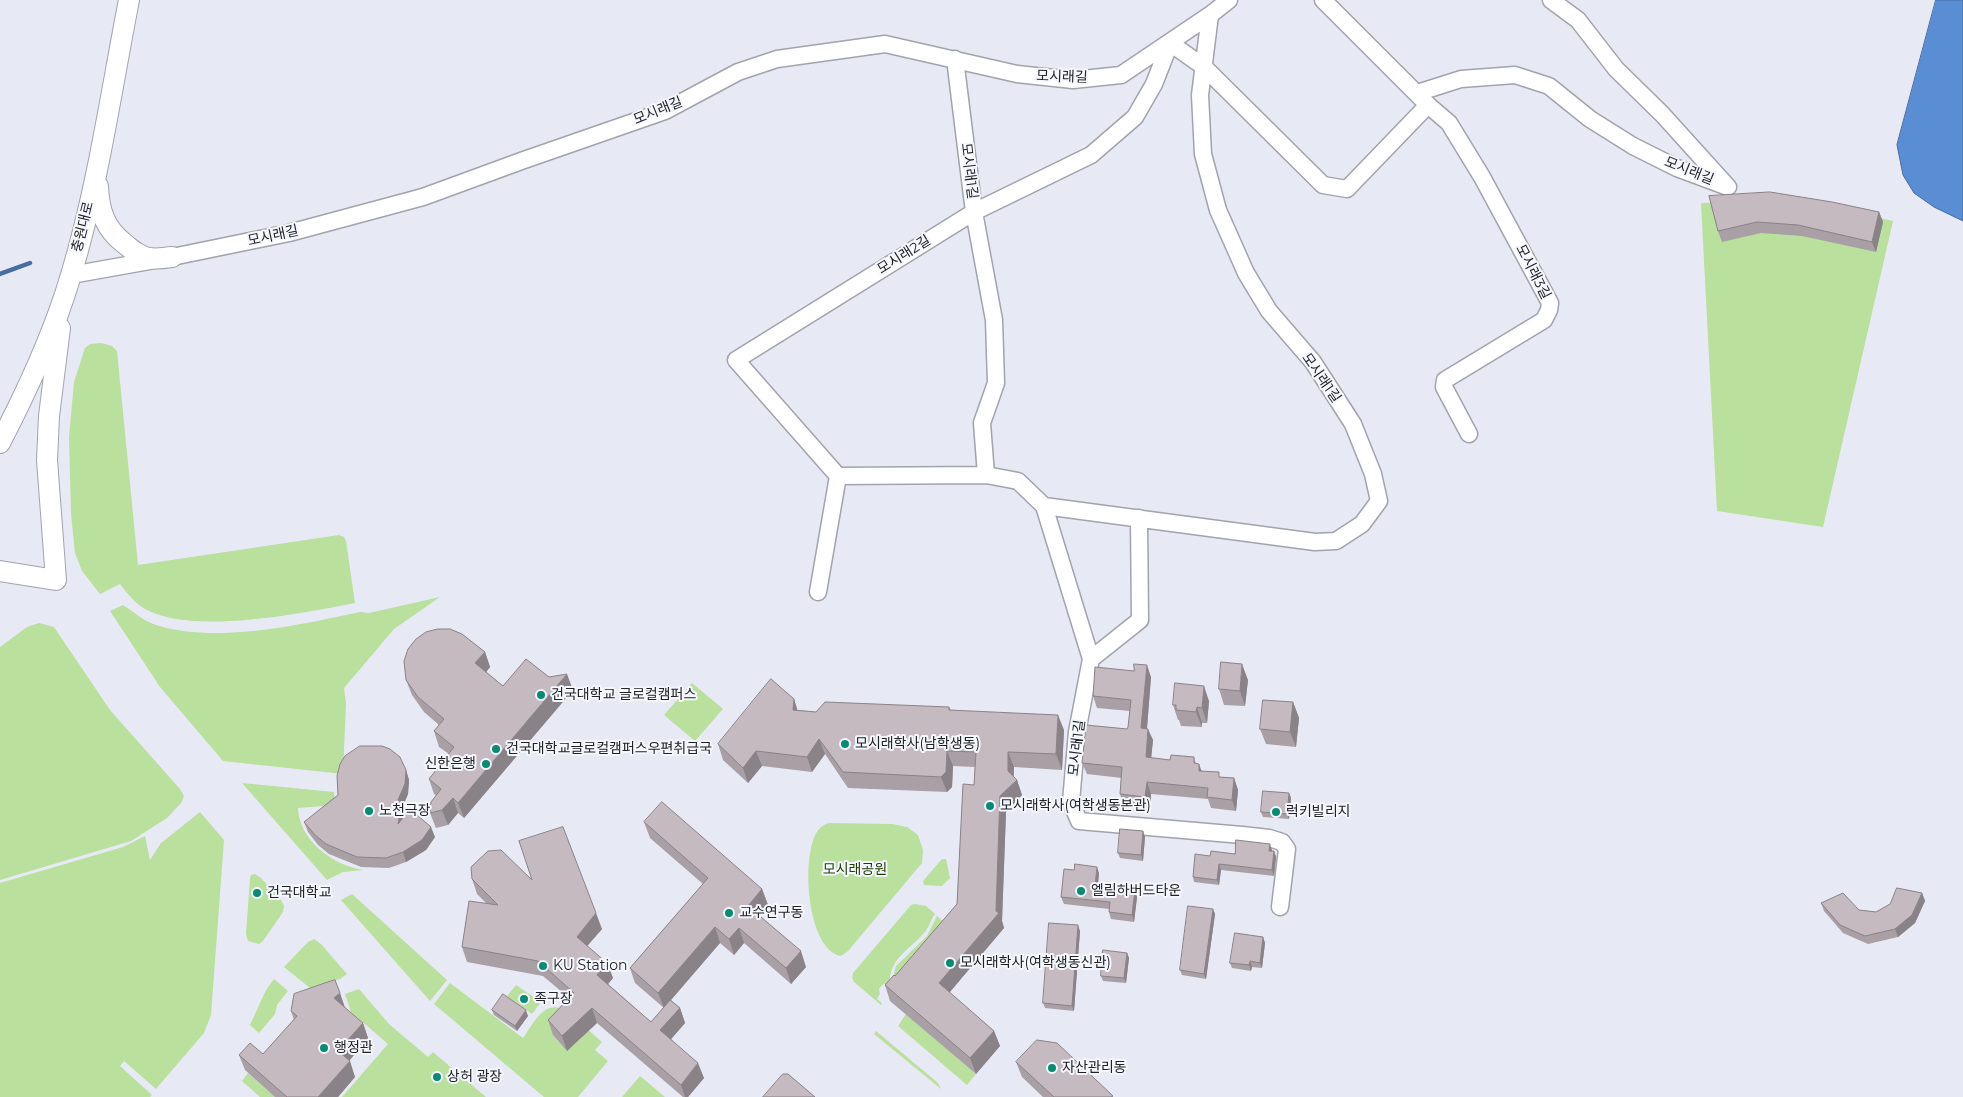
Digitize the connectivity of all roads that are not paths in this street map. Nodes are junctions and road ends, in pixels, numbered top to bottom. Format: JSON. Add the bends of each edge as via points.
{"nodes":[{"id":1,"x":129,"y":0,"type":"edge"},
{"id":2,"x":1229,"y":0,"type":"edge"},
{"id":3,"x":1323,"y":0,"type":"edge"},
{"id":4,"x":1551,"y":0,"type":"edge"},
{"id":5,"x":1210,"y":15,"type":"junction"},
{"id":6,"x":1170,"y":42,"type":"junction"},
{"id":7,"x":955,"y":59,"type":"junction"},
{"id":8,"x":1204,"y":68,"type":"junction"},
{"id":9,"x":1422,"y":99,"type":"junction"},
{"id":10,"x":97,"y":168,"type":"junction"},
{"id":11,"x":974,"y":212,"type":"junction"},
{"id":12,"x":172,"y":257,"type":"junction"},
{"id":13,"x":71,"y":275,"type":"junction"},
{"id":14,"x":65,"y":294,"type":"junction"},
{"id":15,"x":1469,"y":434,"type":"dead end"},
{"id":16,"x":0,"y":443,"type":"edge"},
{"id":17,"x":986,"y":475,"type":"junction"},
{"id":18,"x":838,"y":476,"type":"junction"},
{"id":19,"x":1044,"y":506,"type":"junction"},
{"id":20,"x":1139,"y":518,"type":"junction"},
{"id":21,"x":0,"y":571,"type":"edge"},
{"id":22,"x":818,"y":592,"type":"dead end"},
{"id":23,"x":1092,"y":659,"type":"junction"},
{"id":24,"x":1280,"y":907,"type":"dead end"}],
"edges":[{"from":1,"to":10,"type":"street","name":"충원대로"},
{"from":2,"to":5,"type":"street","name":"모시래길"},
{"from":3,"to":9,"type":"street","name":"모시래3길"},
{"from":4,"to":9,"type":"street","name":"모시래길","via":[[1578,20],[1616,69],[1728,187],[1677,168],[1633,146],[1590,119],[1549,86],[1515,75],[1461,79]]},
{"from":5,"to":6,"type":"street","name":"모시래길"},
{"from":5,"to":8,"type":"street","name":"모시래1길"},
{"from":6,"to":7,"type":"street","name":"모시래길","via":[[1121,75],[1073,80],[1017,74]]},
{"from":6,"to":8,"type":"street"},
{"from":6,"to":11,"type":"street","name":"모시래2길","via":[[1154,84],[1135,117],[1091,155]]},
{"from":7,"to":11,"type":"street","name":"모시래1길"},
{"from":7,"to":12,"type":"street","name":"모시래길","via":[[884,44],[777,59],[738,72],[665,111],[424,197],[289,233]]},
{"from":8,"to":9,"type":"street","via":[[1323,185],[1347,189]]},
{"from":8,"to":20,"type":"street","name":"모시래1길","via":[[1200,95],[1203,154],[1218,210],[1246,273],[1269,311],[1313,362],[1353,424],[1373,474],[1379,501],[1362,524],[1336,541],[1315,542]]},
{"from":9,"to":15,"type":"street","name":"모시래3길","via":[[1449,123],[1550,303],[1544,320],[1445,380],[1444,387]]},
{"from":10,"to":12,"type":"street","via":[[102,215],[118,240],[140,255]]},
{"from":10,"to":13,"type":"street","name":"충원대로"},
{"from":11,"to":17,"type":"street","name":"모시래1길","via":[[994,320],[996,384],[982,423]]},
{"from":11,"to":18,"type":"street","name":"모시래2길","via":[[736,360]]},
{"from":12,"to":13,"type":"street","name":"모시래길"},
{"from":13,"to":14,"type":"street","name":"충원대로"},
{"from":14,"to":16,"type":"street","name":"충원대로","via":[[30,383]]},
{"from":14,"to":21,"type":"street","via":[[52,382],[48,439],[56,580]]},
{"from":17,"to":18,"type":"street"},
{"from":17,"to":19,"type":"street","via":[[1018,481]]},
{"from":18,"to":22,"type":"street"},
{"from":19,"to":20,"type":"street","name":"모시래1길"},
{"from":19,"to":23,"type":"street"},
{"from":20,"to":23,"type":"street","via":[[1140,620]]},
{"from":23,"to":24,"type":"street","name":"모시래1길","via":[[1077,732],[1071,802],[1079,821],[1251,836],[1282,842],[1287,849]]}]}
